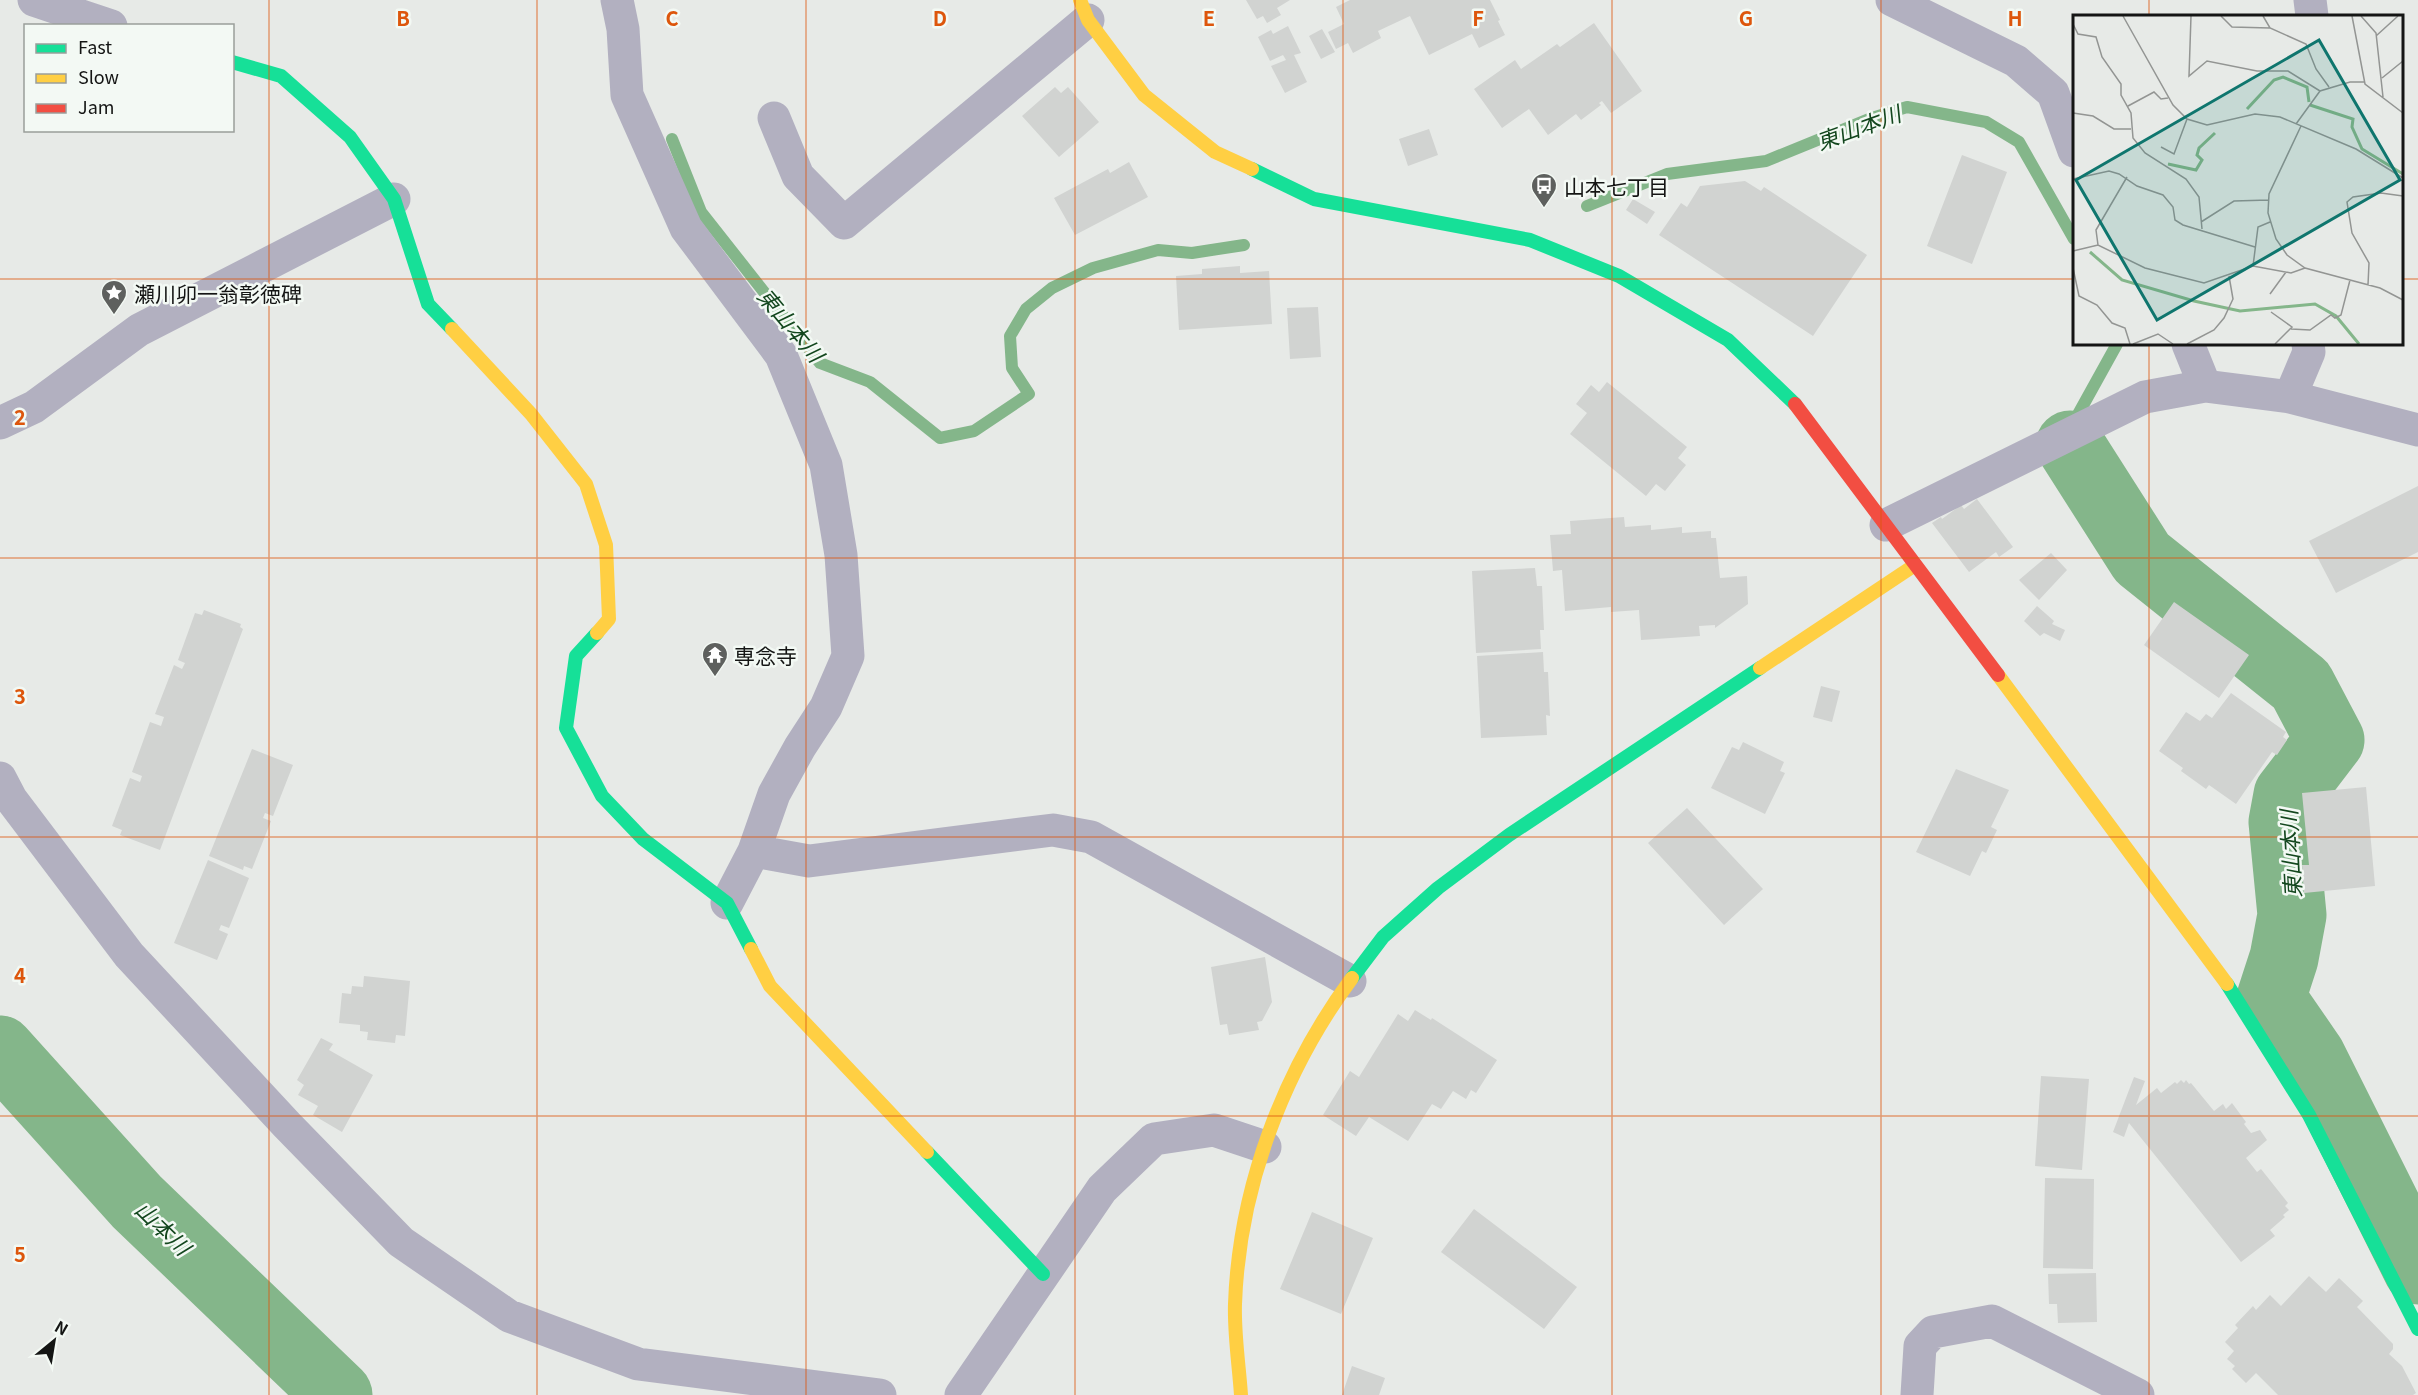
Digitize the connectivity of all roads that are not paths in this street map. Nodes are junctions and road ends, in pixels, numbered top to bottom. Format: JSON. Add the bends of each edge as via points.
{"nodes":[{"id":1,"x":34,"y":0,"type":"edge"},
{"id":2,"x":617,"y":0,"type":"edge"},
{"id":3,"x":1892,"y":0,"type":"edge"},
{"id":4,"x":2310,"y":0,"type":"edge"},
{"id":5,"x":1084,"y":10,"type":"edge"},
{"id":6,"x":2312,"y":15,"type":"edge"},
{"id":7,"x":105,"y":24,"type":"edge"},
{"id":8,"x":234,"y":63,"type":"edge"},
{"id":9,"x":774,"y":118,"type":"dead end"},
{"id":10,"x":2073,"y":148,"type":"edge"},
{"id":11,"x":394,"y":200,"type":"junction"},
{"id":12,"x":2188,"y":345,"type":"edge"},
{"id":13,"x":2308,"y":345,"type":"edge"},
{"id":14,"x":2205,"y":386,"type":"junction"},
{"id":15,"x":2290,"y":397,"type":"junction"},
{"id":16,"x":0,"y":423,"type":"edge"},
{"id":17,"x":2418,"y":430,"type":"edge"},
{"id":18,"x":1886,"y":525,"type":"junction"},
{"id":19,"x":1915,"y":565,"type":"junction"},
{"id":20,"x":0,"y":778,"type":"edge"},
{"id":21,"x":754,"y":851,"type":"junction"},
{"id":22,"x":727,"y":903,"type":"junction"},
{"id":23,"x":1350,"y":981,"type":"junction"},
{"id":24,"x":1265,"y":1148,"type":"junction"},
{"id":25,"x":1043,"y":1274,"type":"junction"},
{"id":26,"x":2418,"y":1329,"type":"edge"},
{"id":27,"x":724,"y":1385,"type":"edge"},
{"id":28,"x":880,"y":1395,"type":"edge"},
{"id":29,"x":961,"y":1395,"type":"edge"},
{"id":30,"x":1241,"y":1395,"type":"edge"},
{"id":31,"x":1917,"y":1395,"type":"edge"},
{"id":32,"x":2138,"y":1395,"type":"edge"}],
"edges":[{"from":1,"to":7,"type":"street"},
{"from":2,"to":21,"type":"street","via":[[627,95],[686,228],[781,355],[826,465],[841,555],[848,656],[826,707],[774,794]]},
{"from":3,"to":10,"type":"street","via":[[2016,61],[2053,93]]},
{"from":4,"to":6,"type":"street"},
{"from":5,"to":9,"type":"street","via":[[844,223],[798,176]]},
{"from":5,"to":18,"type":"street","via":[[1144,95],[1215,152],[1314,199],[1530,240],[1619,276],[1728,340],[1795,404]]},
{"from":8,"to":11,"type":"street","via":[[281,76],[350,137]]},
{"from":11,"to":16,"type":"street","via":[[139,330],[34,407]]},
{"from":11,"to":22,"type":"street","via":[[428,304],[531,414],[586,484],[590,495],[606,546],[609,619],[576,656],[566,728],[602,796],[643,839]]},
{"from":12,"to":14,"type":"street"},
{"from":13,"to":15,"type":"street","via":[[2309,352]]},
{"from":14,"to":15,"type":"street"},
{"from":14,"to":18,"type":"street","via":[[2145,397]]},
{"from":15,"to":17,"type":"street"},
{"from":18,"to":19,"type":"street"},
{"from":19,"to":23,"type":"street","via":[[1509,835],[1438,888],[1383,937]]},
{"from":19,"to":26,"type":"street","via":[[2221,974],[2308,1115]]},
{"from":20,"to":27,"type":"street","via":[[11,799],[129,955],[401,1242],[509,1316],[638,1364]]},
{"from":21,"to":22,"type":"street"},
{"from":21,"to":23,"type":"street","via":[[809,861],[1053,830],[1091,837]]},
{"from":22,"to":25,"type":"street","via":[[770,986]]},
{"from":23,"to":24,"type":"street","via":[[1294,1072]]},
{"from":24,"to":25,"type":"street","via":[[1215,1130],[1154,1139],[1102,1189]]},
{"from":24,"to":30,"type":"street","via":[[1244,1223],[1234,1305]]},
{"from":25,"to":29,"type":"street"},
{"from":27,"to":28,"type":"street"},
{"from":31,"to":32,"type":"street","via":[[1920,1346],[1933,1332],[1992,1321]]}]}
